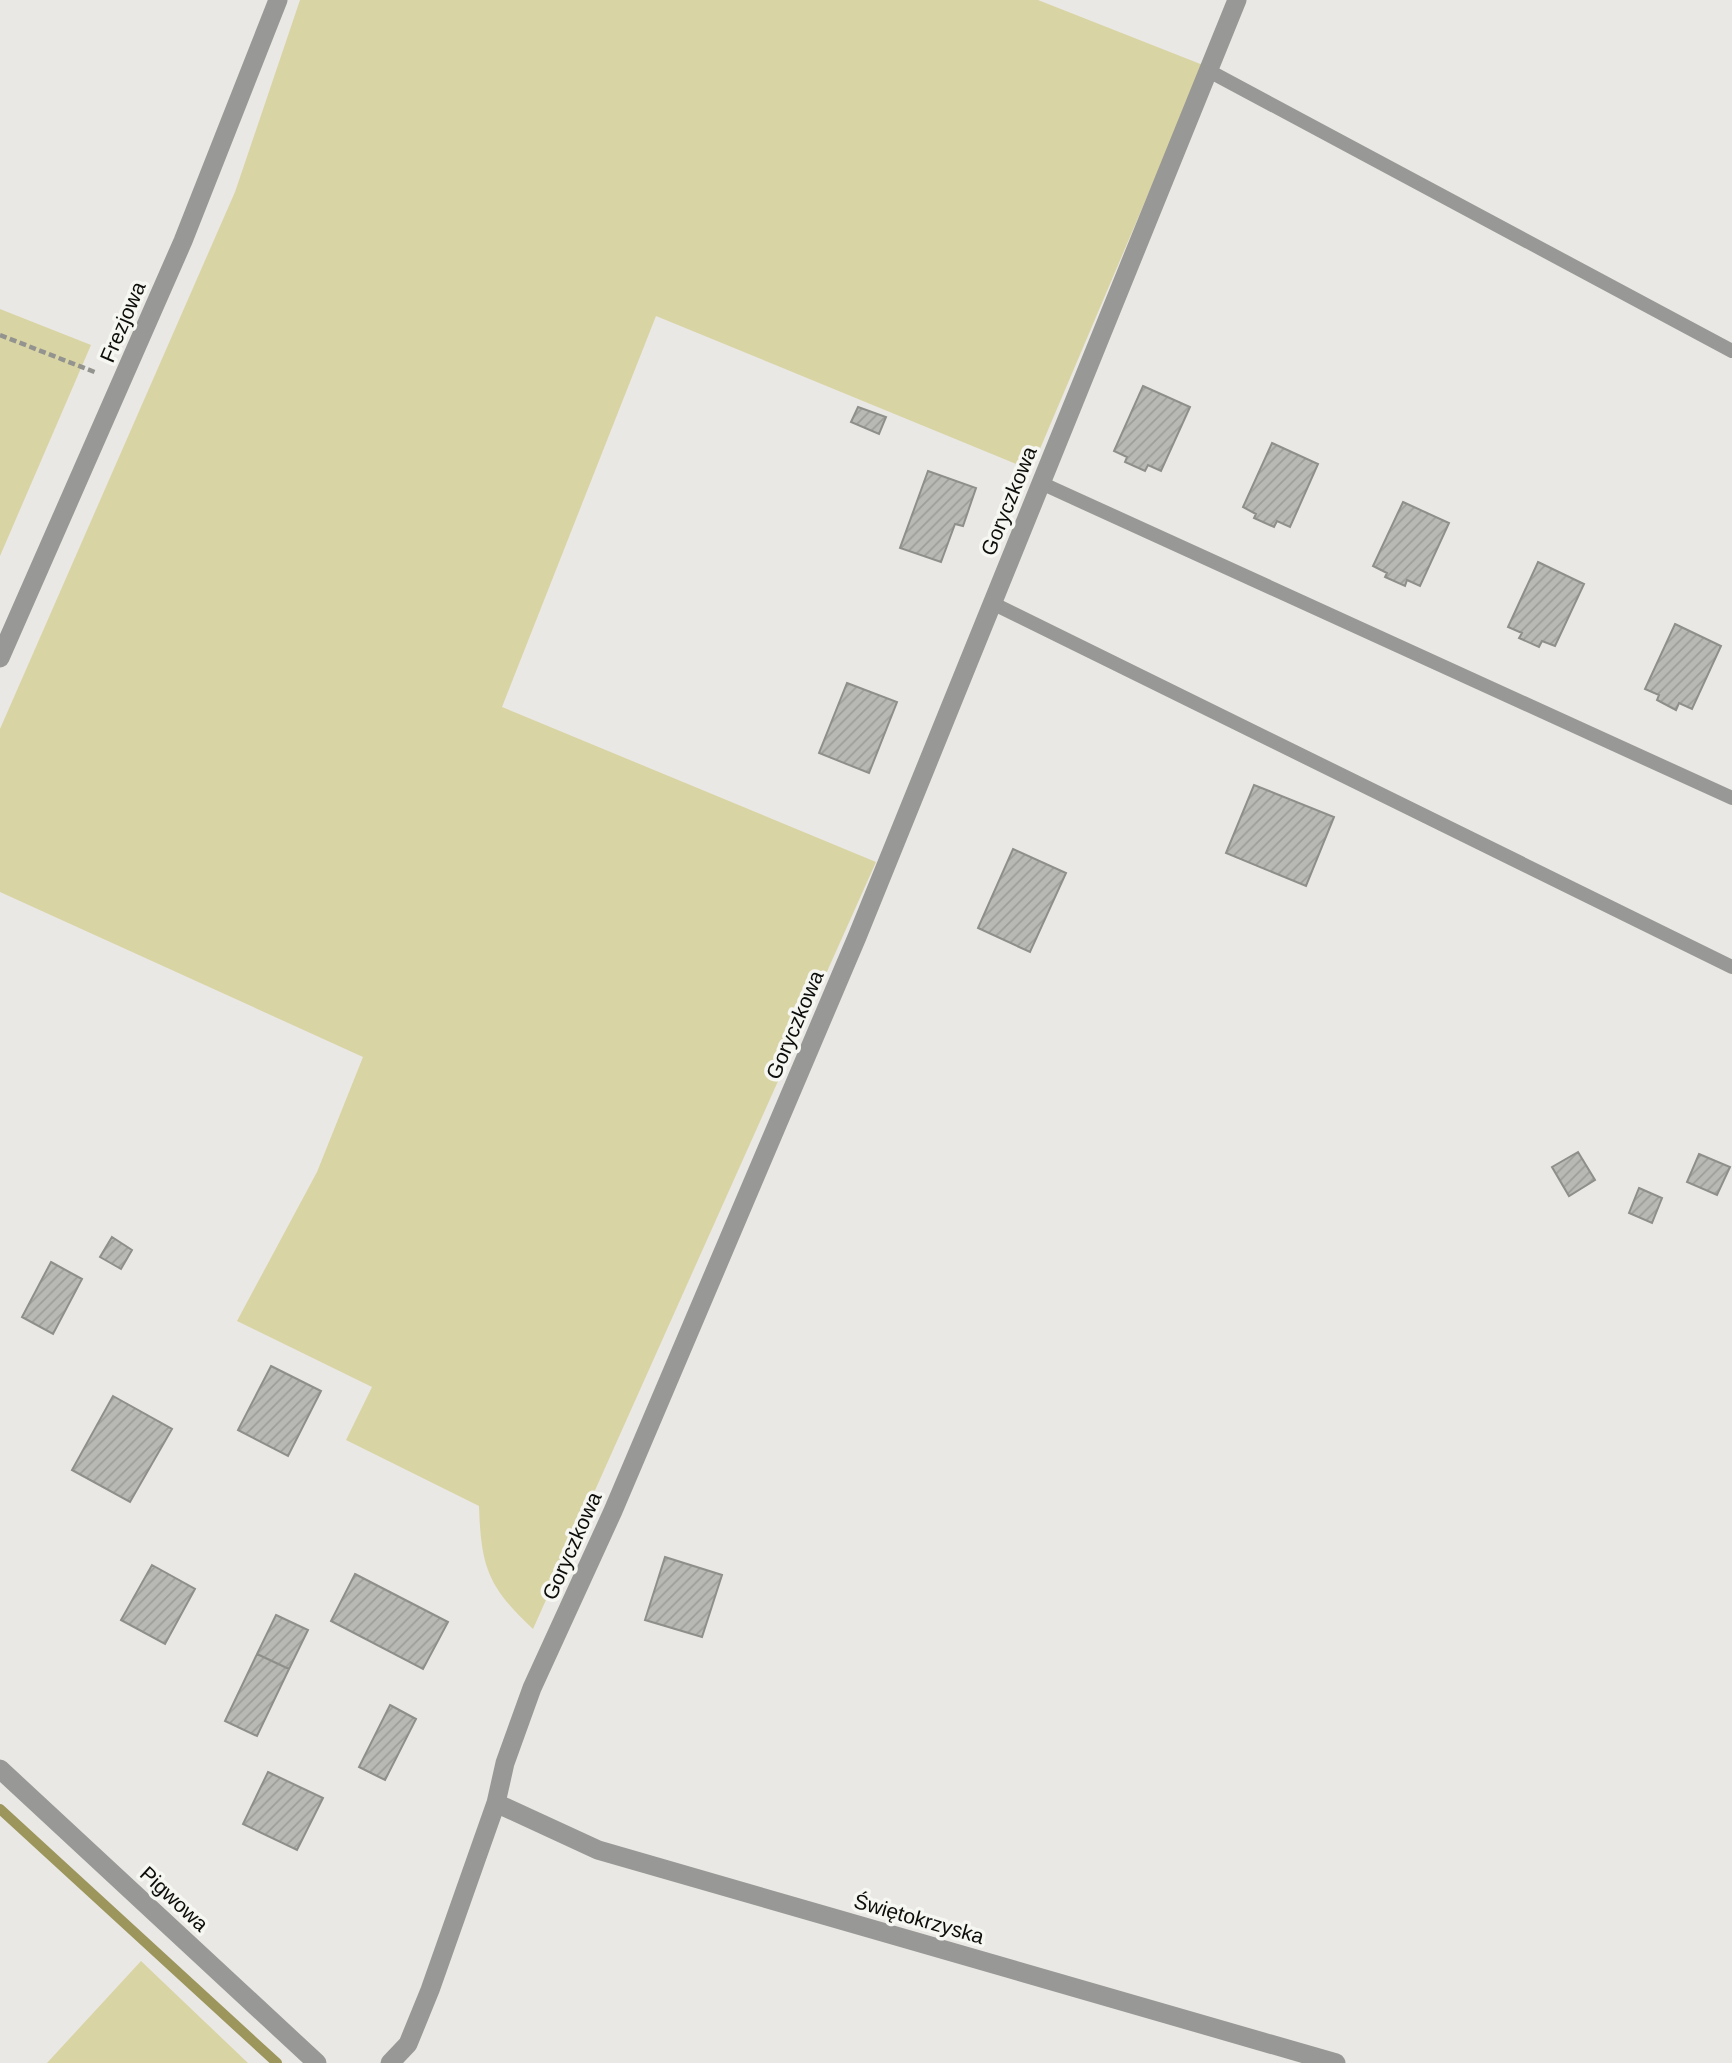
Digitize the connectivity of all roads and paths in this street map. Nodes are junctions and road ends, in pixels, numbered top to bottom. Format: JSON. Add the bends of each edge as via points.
{"nodes":[{"id":1,"x":278,"y":0,"type":"edge"},
{"id":2,"x":1237,"y":0,"type":"edge"},
{"id":3,"x":1209,"y":71,"type":"junction"},
{"id":4,"x":0,"y":335,"type":"edge"},
{"id":5,"x":1732,"y":351,"type":"edge"},
{"id":6,"x":122,"y":382,"type":"junction"},
{"id":7,"x":1041,"y":483,"type":"junction"},
{"id":8,"x":992,"y":603,"type":"junction"},
{"id":9,"x":0,"y":658,"type":"edge"},
{"id":10,"x":1732,"y":798,"type":"edge"},
{"id":11,"x":1732,"y":967,"type":"edge"},
{"id":12,"x":0,"y":1769,"type":"edge"},
{"id":13,"x":496,"y":1802,"type":"junction"},
{"id":14,"x":317,"y":2063,"type":"edge"},
{"id":15,"x":390,"y":2063,"type":"edge"},
{"id":16,"x":1336,"y":2063,"type":"edge"}],
"edges":[{"from":1,"to":6,"type":"street","name":"Frezjowa"},
{"from":2,"to":3,"type":"street","name":"Goryczkowa"},
{"from":3,"to":5,"type":"lane"},
{"from":3,"to":7,"type":"street","name":"Goryczkowa"},
{"from":4,"to":6,"type":"path"},
{"from":6,"to":9,"type":"street","name":"Frezjowa"},
{"from":7,"to":8,"type":"street","name":"Goryczkowa"},
{"from":7,"to":10,"type":"lane"},
{"from":8,"to":11,"type":"lane"},
{"from":8,"to":13,"type":"street","name":"Goryczkowa","via":[[857,937],[613,1511],[532,1688]]},
{"from":12,"to":14,"type":"street","name":"Pigwowa"},
{"from":13,"to":15,"type":"street","name":"Goryczkowa","via":[[408,2044]]},
{"from":13,"to":16,"type":"street","name":"Świętokrzyska","via":[[598,1850]]}]}
